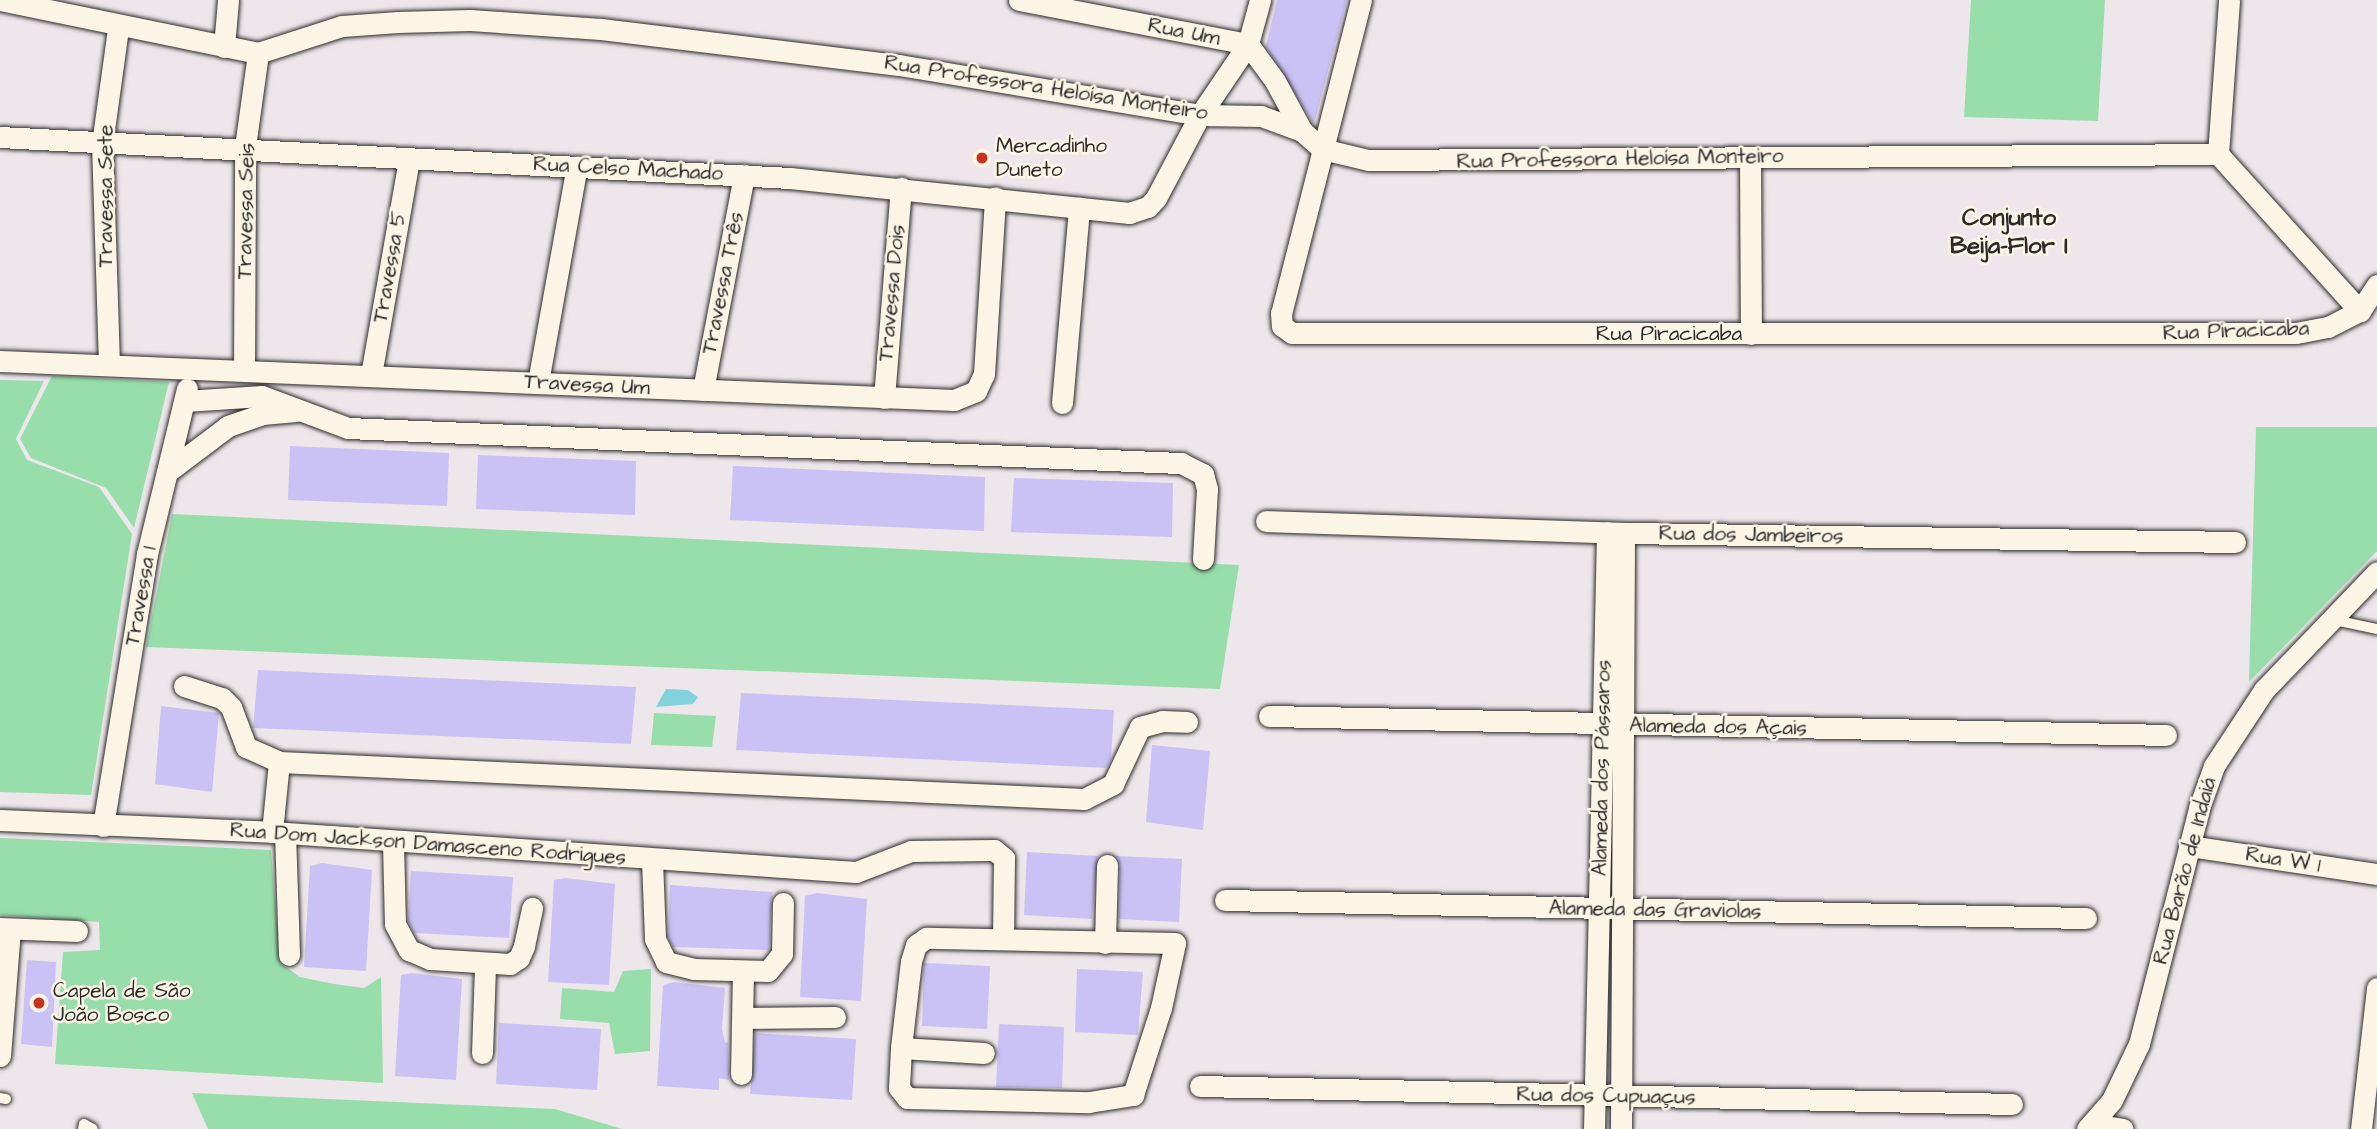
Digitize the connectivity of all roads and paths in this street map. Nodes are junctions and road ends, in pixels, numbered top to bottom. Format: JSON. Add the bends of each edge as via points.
{"nodes":[{"id":1,"x":0,"y":0,"type":"edge"},
{"id":2,"x":228,"y":0,"type":"edge"},
{"id":3,"x":1019,"y":0,"type":"edge"},
{"id":4,"x":1260,"y":0,"type":"edge"},
{"id":5,"x":1361,"y":0,"type":"edge"},
{"id":6,"x":2229,"y":0,"type":"edge"},
{"id":7,"x":118,"y":28,"type":"junction"},
{"id":8,"x":1248,"y":44,"type":"junction"},
{"id":9,"x":224,"y":47,"type":"junction"},
{"id":10,"x":258,"y":53,"type":"junction"},
{"id":11,"x":1200,"y":115,"type":"junction"},
{"id":12,"x":1302,"y":131,"type":"junction"},
{"id":13,"x":0,"y":137,"type":"edge"},
{"id":14,"x":102,"y":144,"type":"junction"},
{"id":15,"x":245,"y":147,"type":"junction"},
{"id":16,"x":1322,"y":149,"type":"junction"},
{"id":17,"x":2218,"y":154,"type":"junction"},
{"id":18,"x":1749,"y":158,"type":"junction"},
{"id":19,"x":409,"y":159,"type":"junction"},
{"id":20,"x":577,"y":166,"type":"junction"},
{"id":21,"x":744,"y":175,"type":"junction"},
{"id":22,"x":901,"y":188,"type":"junction"},
{"id":23,"x":995,"y":197,"type":"junction"},
{"id":24,"x":1079,"y":208,"type":"junction"},
{"id":25,"x":2377,"y":285,"type":"edge"},
{"id":26,"x":2360,"y":311,"type":"junction"},
{"id":27,"x":1751,"y":334,"type":"junction"},
{"id":28,"x":0,"y":361,"type":"edge"},
{"id":29,"x":108,"y":365,"type":"junction"},
{"id":30,"x":191,"y":369,"type":"junction"},
{"id":31,"x":244,"y":370,"type":"junction"},
{"id":32,"x":371,"y":375,"type":"junction"},
{"id":33,"x":538,"y":382,"type":"junction"},
{"id":34,"x":703,"y":390,"type":"junction"},
{"id":35,"x":884,"y":398,"type":"junction"},
{"id":36,"x":185,"y":401,"type":"junction"},
{"id":37,"x":1062,"y":403,"type":"dead end"},
{"id":38,"x":298,"y":411,"type":"junction"},
{"id":39,"x":167,"y":472,"type":"junction"},
{"id":40,"x":1266,"y":521,"type":"dead end"},
{"id":41,"x":1616,"y":532,"type":"junction"},
{"id":42,"x":2235,"y":542,"type":"dead end"},
{"id":43,"x":1203,"y":559,"type":"dead end"},
{"id":44,"x":2377,"y":572,"type":"edge"},
{"id":45,"x":2334,"y":620,"type":"junction"},
{"id":46,"x":2377,"y":629,"type":"edge"},
{"id":47,"x":184,"y":686,"type":"dead end"},
{"id":48,"x":1269,"y":716,"type":"dead end"},
{"id":49,"x":1187,"y":722,"type":"dead end"},
{"id":50,"x":1602,"y":725,"type":"junction"},
{"id":51,"x":1625,"y":725,"type":"junction"},
{"id":52,"x":2166,"y":735,"type":"dead end"},
{"id":53,"x":279,"y":762,"type":"junction"},
{"id":54,"x":0,"y":820,"type":"edge"},
{"id":55,"x":103,"y":826,"type":"junction"},
{"id":56,"x":278,"y":832,"type":"junction"},
{"id":57,"x":393,"y":843,"type":"junction"},
{"id":58,"x":2189,"y":846,"type":"junction"},
{"id":59,"x":652,"y":860,"type":"junction"},
{"id":60,"x":1107,"y":864,"type":"dead end"},
{"id":61,"x":2377,"y":874,"type":"edge"},
{"id":62,"x":1224,"y":900,"type":"dead end"},
{"id":63,"x":783,"y":903,"type":"dead end"},
{"id":64,"x":531,"y":908,"type":"dead end"},
{"id":65,"x":1599,"y":910,"type":"junction"},
{"id":66,"x":1623,"y":910,"type":"junction"},
{"id":67,"x":2085,"y":919,"type":"dead end"},
{"id":68,"x":5,"y":928,"type":"edge"},
{"id":69,"x":77,"y":931,"type":"dead end"},
{"id":70,"x":1003,"y":938,"type":"junction"},
{"id":71,"x":1105,"y":943,"type":"junction"},
{"id":72,"x":289,"y":955,"type":"dead end"},
{"id":73,"x":485,"y":966,"type":"junction"},
{"id":74,"x":743,"y":973,"type":"junction"},
{"id":75,"x":2377,"y":988,"type":"edge"},
{"id":76,"x":835,"y":1017,"type":"dead end"},
{"id":77,"x":743,"y":1018,"type":"junction"},
{"id":78,"x":901,"y":1048,"type":"junction"},
{"id":79,"x":482,"y":1053,"type":"dead end"},
{"id":80,"x":984,"y":1053,"type":"dead end"},
{"id":81,"x":0,"y":1056,"type":"edge"},
{"id":82,"x":741,"y":1074,"type":"dead end"},
{"id":83,"x":1200,"y":1086,"type":"dead end"},
{"id":84,"x":1594,"y":1096,"type":"junction"},
{"id":85,"x":1622,"y":1097,"type":"junction"},
{"id":86,"x":2012,"y":1104,"type":"dead end"},
{"id":87,"x":2090,"y":1127,"type":"edge"},
{"id":88,"x":83,"y":1129,"type":"edge"},
{"id":89,"x":93,"y":1129,"type":"edge"},
{"id":90,"x":1594,"y":1129,"type":"edge"},
{"id":91,"x":1621,"y":1129,"type":"edge"},
{"id":92,"x":2123,"y":1129,"type":"edge"},
{"id":93,"x":2361,"y":1129,"type":"edge"}],
"edges":[{"from":1,"to":7,"type":"street","name":"Rua Professora Heloísa Monteiro"},
{"from":2,"to":9,"type":"street"},
{"from":3,"to":8,"type":"street","name":"Rua Um"},
{"from":4,"to":8,"type":"street","name":"Rua Celso Machado"},
{"from":5,"to":16,"type":"street","name":"Rua Piracicaba"},
{"from":6,"to":17,"type":"street"},
{"from":7,"to":9,"type":"street","name":"Rua Professora Heloísa Monteiro"},
{"from":7,"to":14,"type":"street","name":"Travessa Sete"},
{"from":8,"to":11,"type":"street","name":"Rua Celso Machado"},
{"from":8,"to":12,"type":"street","name":"Rua Um"},
{"from":9,"to":10,"type":"street","name":"Rua Professora Heloísa Monteiro"},
{"from":10,"to":11,"type":"street","name":"Rua Professora Heloísa Monteiro","via":[[342,26],[470,20],[538,23],[899,65]]},
{"from":10,"to":15,"type":"street","name":"Travessa Seis"},
{"from":11,"to":12,"type":"street","name":"Rua Professora Heloísa Monteiro","via":[[1261,116]]},
{"from":11,"to":24,"type":"street","name":"Rua Celso Machado","via":[[1148,207],[1129,213]]},
{"from":12,"to":16,"type":"street","name":"Rua Professora Heloísa Monteiro"},
{"from":13,"to":14,"type":"street","name":"Rua Celso Machado"},
{"from":14,"to":15,"type":"street","name":"Rua Celso Machado"},
{"from":14,"to":29,"type":"street","name":"Travessa Sete"},
{"from":15,"to":19,"type":"street","name":"Rua Celso Machado"},
{"from":15,"to":31,"type":"street","name":"Travessa Seis"},
{"from":16,"to":18,"type":"street","name":"Rua Professora Heloísa Monteiro","via":[[1395,161]]},
{"from":16,"to":27,"type":"street","name":"Rua Piracicaba","via":[[1281,313],[1282,326],[1292,333]]},
{"from":17,"to":18,"type":"street","name":"Rua Professora Heloísa Monteiro"},
{"from":17,"to":26,"type":"street"},
{"from":18,"to":27,"type":"street"},
{"from":19,"to":20,"type":"street","name":"Rua Celso Machado"},
{"from":19,"to":32,"type":"street","name":"Travessa 5"},
{"from":20,"to":21,"type":"street","name":"Rua Celso Machado"},
{"from":20,"to":33,"type":"street"},
{"from":21,"to":22,"type":"street","name":"Rua Celso Machado"},
{"from":21,"to":34,"type":"street","name":"Travessa Três"},
{"from":22,"to":23,"type":"street","name":"Rua Celso Machado"},
{"from":22,"to":35,"type":"street","name":"Travessa Dois"},
{"from":23,"to":24,"type":"street","name":"Rua Celso Machado"},
{"from":23,"to":35,"type":"street","name":"Travessa Um","via":[[981,382],[966,397],[954,400]]},
{"from":24,"to":37,"type":"street"},
{"from":25,"to":26,"type":"street"},
{"from":26,"to":27,"type":"street","name":"Rua Piracicaba","via":[[2328,327],[2297,333]]},
{"from":28,"to":29,"type":"street","name":"Travessa Um"},
{"from":29,"to":30,"type":"street","name":"Travessa Um"},
{"from":30,"to":31,"type":"street","name":"Travessa Um"},
{"from":30,"to":36,"type":"street","name":"Travessa 1"},
{"from":31,"to":32,"type":"street","name":"Travessa Um"},
{"from":32,"to":33,"type":"street","name":"Travessa Um"},
{"from":33,"to":34,"type":"street","name":"Travessa Um"},
{"from":34,"to":35,"type":"street","name":"Travessa Um"},
{"from":36,"to":38,"type":"street","via":[[262,396]]},
{"from":36,"to":39,"type":"street","name":"Travessa 1"},
{"from":38,"to":39,"type":"street","via":[[262,414],[228,426]]},
{"from":38,"to":43,"type":"street","via":[[348,428],[1181,463],[1203,474],[1207,489]]},
{"from":39,"to":55,"type":"street","name":"Travessa 1","via":[[147,554]]},
{"from":40,"to":41,"type":"street","name":"Rua dos Jambeiros"},
{"from":41,"to":42,"type":"street","name":"Rua dos Jambeiros"},
{"from":41,"to":50,"type":"street","name":"Alameda dos Pássaros"},
{"from":41,"to":51,"type":"street","name":"Alameda dos Pássaros"},
{"from":44,"to":45,"type":"street","name":"Rua Barão de Indaiá"},
{"from":45,"to":46,"type":"lane"},
{"from":45,"to":58,"type":"street","name":"Rua Barão de Indaiá","via":[[2264,690],[2231,734],[2214,765]]},
{"from":47,"to":53,"type":"street","via":[[222,698],[231,707],[246,747]]},
{"from":48,"to":50,"type":"street","name":"Alameda dos Açais"},
{"from":49,"to":53,"type":"street","via":[[1140,727],[1113,783],[1084,799]]},
{"from":50,"to":51,"type":"street","name":"Alameda dos Açais"},
{"from":50,"to":65,"type":"street","name":"Alameda dos Pássaros"},
{"from":51,"to":52,"type":"street","name":"Alameda dos Açais"},
{"from":51,"to":66,"type":"street","name":"Alameda dos Pássaros"},
{"from":53,"to":56,"type":"street"},
{"from":54,"to":55,"type":"street","name":"Rua Dom Jackson Damasceno Rodrigues"},
{"from":55,"to":56,"type":"street","name":"Rua Dom Jackson Damasceno Rodrigues"},
{"from":56,"to":57,"type":"street","name":"Rua Dom Jackson Damasceno Rodrigues"},
{"from":56,"to":72,"type":"street"},
{"from":57,"to":59,"type":"street","name":"Rua Dom Jackson Damasceno Rodrigues"},
{"from":57,"to":73,"type":"street","via":[[395,925],[400,939],[409,950],[430,959]]},
{"from":58,"to":61,"type":"street","name":"Rua W 1"},
{"from":58,"to":87,"type":"street","name":"Rua Barão de Indaiá","via":[[2138,1044],[2127,1075]]},
{"from":59,"to":70,"type":"street","name":"Rua Dom Jackson Damasceno Rodrigues","via":[[856,873],[911,851],[994,850],[1004,858]]},
{"from":59,"to":74,"type":"street","via":[[657,951],[666,962]]},
{"from":60,"to":71,"type":"street"},
{"from":62,"to":65,"type":"street","name":"Alameda das Graviolas"},
{"from":63,"to":74,"type":"street","via":[[778,963],[768,971]]},
{"from":64,"to":73,"type":"street","via":[[519,958]]},
{"from":65,"to":66,"type":"street","name":"Alameda das Graviolas"},
{"from":65,"to":84,"type":"street","name":"Alameda dos Pássaros"},
{"from":66,"to":67,"type":"street","name":"Alameda das Graviolas"},
{"from":66,"to":85,"type":"street","name":"Alameda dos Pássaros"},
{"from":68,"to":69,"type":"street"},
{"from":68,"to":81,"type":"street"},
{"from":70,"to":71,"type":"street"},
{"from":70,"to":78,"type":"street","via":[[926,938],[916,945]]},
{"from":71,"to":78,"type":"street","via":[[1175,943],[1161,1008],[1133,1095],[1089,1102],[907,1098],[899,1088]]},
{"from":73,"to":79,"type":"street"},
{"from":74,"to":77,"type":"street"},
{"from":75,"to":93,"type":"street"},
{"from":76,"to":77,"type":"street"},
{"from":77,"to":82,"type":"street"},
{"from":78,"to":80,"type":"street"},
{"from":83,"to":84,"type":"street","name":"Rua dos Cupuaçus"},
{"from":84,"to":85,"type":"street","name":"Rua dos Cupuaçus"},
{"from":84,"to":90,"type":"street","name":"Alameda dos Pássaros"},
{"from":85,"to":86,"type":"street","name":"Rua dos Cupuaçus"},
{"from":85,"to":91,"type":"street","name":"Alameda dos Pássaros"},
{"from":87,"to":92,"type":"street"},
{"from":88,"to":89,"type":"lane","via":[[85,1124]]}]}
